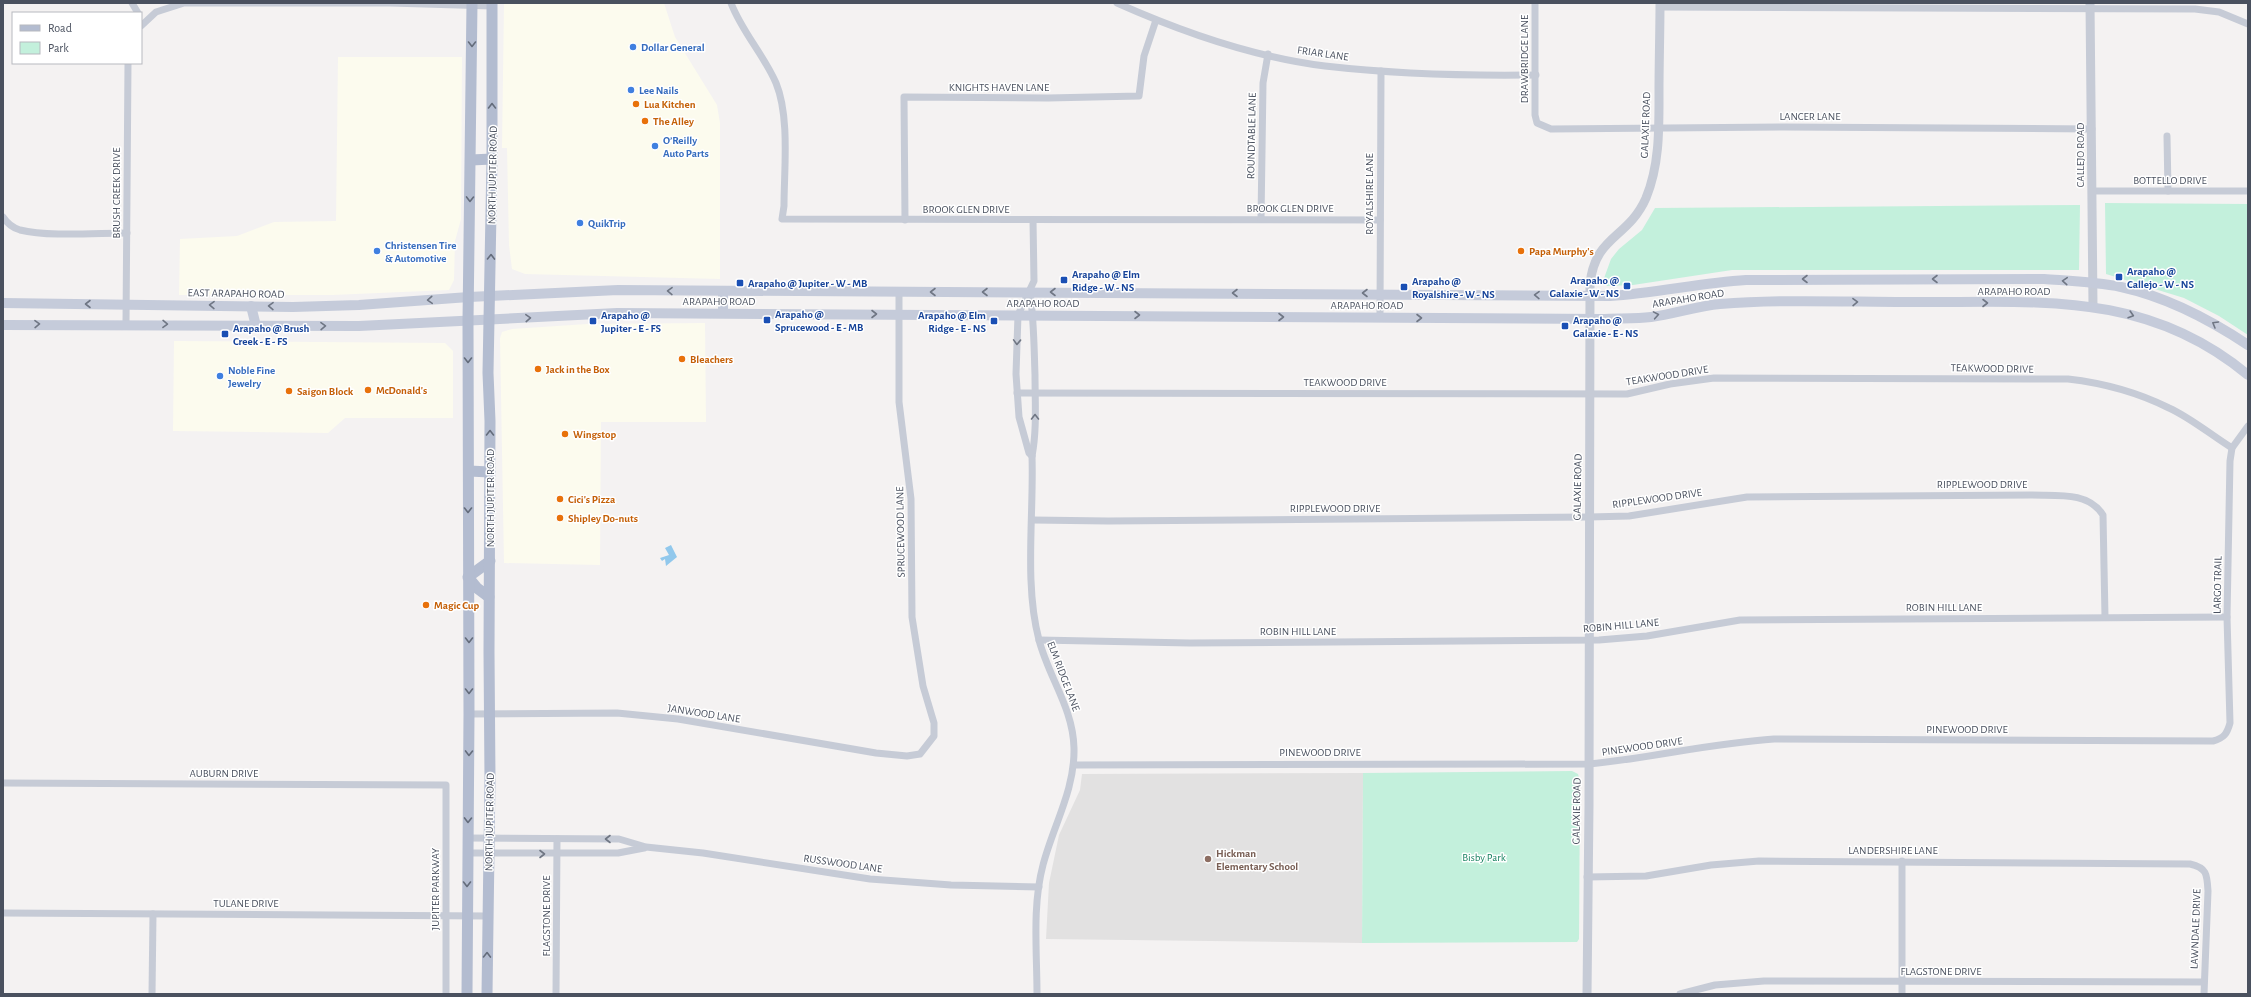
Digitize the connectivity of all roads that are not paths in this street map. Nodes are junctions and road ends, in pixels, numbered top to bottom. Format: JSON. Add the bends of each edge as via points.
{"nodes":[{"id":1,"x":132,"y":3,"type":"edge"},
{"id":2,"x":258,"y":3,"type":"edge"},
{"id":3,"x":390,"y":3,"type":"edge"},
{"id":4,"x":731,"y":3,"type":"edge"},
{"id":5,"x":1117,"y":3,"type":"edge"},
{"id":6,"x":1535,"y":3,"type":"edge"},
{"id":7,"x":472,"y":4,"type":"edge"},
{"id":8,"x":492,"y":5,"type":"edge"},
{"id":9,"x":1660,"y":5,"type":"edge"},
{"id":10,"x":2090,"y":6,"type":"edge"},
{"id":11,"x":137,"y":12,"type":"edge"},
{"id":12,"x":1156,"y":20,"type":"junction"},
{"id":13,"x":143,"y":21,"type":"edge"},
{"id":14,"x":2248,"y":24,"type":"edge"},
{"id":15,"x":1268,"y":54,"type":"junction"},
{"id":16,"x":128,"y":64,"type":"edge"},
{"id":17,"x":1381,"y":71,"type":"junction"},
{"id":18,"x":1536,"y":75,"type":"junction"},
{"id":19,"x":1535,"y":115,"type":"joint"},
{"id":20,"x":1659,"y":127,"type":"junction"},
{"id":21,"x":2092,"y":129,"type":"junction"},
{"id":22,"x":2167,"y":136,"type":"dead end"},
{"id":23,"x":492,"y":159,"type":"junction"},
{"id":24,"x":471,"y":160,"type":"junction"},
{"id":25,"x":2092,"y":190,"type":"junction"},
{"id":26,"x":2168,"y":191,"type":"junction"},
{"id":27,"x":2248,"y":191,"type":"edge"},
{"id":28,"x":3,"y":217,"type":"edge"},
{"id":29,"x":1261,"y":219,"type":"junction"},
{"id":30,"x":905,"y":220,"type":"junction"},
{"id":31,"x":1033,"y":220,"type":"junction"},
{"id":32,"x":1380,"y":220,"type":"junction"},
{"id":33,"x":127,"y":233,"type":"junction"},
{"id":34,"x":2094,"y":282,"type":"junction"},
{"id":35,"x":723,"y":292,"type":"junction"},
{"id":36,"x":899,"y":292,"type":"junction"},
{"id":37,"x":1030,"y":292,"type":"junction"},
{"id":38,"x":1380,"y":293,"type":"junction"},
{"id":39,"x":490,"y":296,"type":"junction"},
{"id":40,"x":1590,"y":296,"type":"junction"},
{"id":41,"x":469,"y":297,"type":"junction"},
{"id":42,"x":3,"y":303,"type":"edge"},
{"id":43,"x":127,"y":304,"type":"junction"},
{"id":44,"x":251,"y":306,"type":"junction"},
{"id":45,"x":2093,"y":306,"type":"junction"},
{"id":46,"x":723,"y":314,"type":"junction"},
{"id":47,"x":899,"y":314,"type":"junction"},
{"id":48,"x":1033,"y":314,"type":"junction"},
{"id":49,"x":1018,"y":315,"type":"junction"},
{"id":50,"x":1380,"y":318,"type":"junction"},
{"id":51,"x":1590,"y":319,"type":"junction"},
{"id":52,"x":489,"y":320,"type":"junction"},
{"id":53,"x":468,"y":321,"type":"junction"},
{"id":54,"x":126,"y":324,"type":"junction"},
{"id":55,"x":3,"y":325,"type":"edge"},
{"id":56,"x":256,"y":326,"type":"junction"},
{"id":57,"x":2248,"y":345,"type":"edge"},
{"id":58,"x":2248,"y":375,"type":"edge"},
{"id":59,"x":1017,"y":393,"type":"junction"},
{"id":60,"x":1035,"y":393,"type":"junction"},
{"id":61,"x":1590,"y":393,"type":"junction"},
{"id":62,"x":2248,"y":426,"type":"edge"},
{"id":63,"x":2232,"y":448,"type":"junction"},
{"id":64,"x":1032,"y":456,"type":"junction"},
{"id":65,"x":469,"y":471,"type":"junction"},
{"id":66,"x":490,"y":472,"type":"junction"},
{"id":67,"x":1589,"y":517,"type":"junction"},
{"id":68,"x":1033,"y":520,"type":"junction"},
{"id":69,"x":490,"y":560,"type":"junction"},
{"id":70,"x":468,"y":577,"type":"junction"},
{"id":71,"x":489,"y":597,"type":"junction"},
{"id":72,"x":2105,"y":617,"type":"junction"},
{"id":73,"x":2227,"y":617,"type":"junction"},
{"id":74,"x":1039,"y":640,"type":"junction"},
{"id":75,"x":1588,"y":640,"type":"junction"},
{"id":76,"x":469,"y":714,"type":"junction"},
{"id":77,"x":490,"y":714,"type":"junction"},
{"id":78,"x":2214,"y":741,"type":"joint"},
{"id":79,"x":929,"y":744,"type":"joint"},
{"id":80,"x":1589,"y":764,"type":"junction"},
{"id":81,"x":1074,"y":765,"type":"junction"},
{"id":82,"x":3,"y":783,"type":"edge"},
{"id":83,"x":446,"y":785,"type":"joint"},
{"id":84,"x":467,"y":838,"type":"junction"},
{"id":85,"x":489,"y":838,"type":"junction"},
{"id":86,"x":557,"y":839,"type":"junction"},
{"id":87,"x":646,"y":847,"type":"junction"},
{"id":88,"x":467,"y":853,"type":"junction"},
{"id":89,"x":489,"y":853,"type":"junction"},
{"id":90,"x":557,"y":854,"type":"junction"},
{"id":91,"x":1902,"y":861,"type":"junction"},
{"id":92,"x":2201,"y":867,"type":"joint"},
{"id":93,"x":1587,"y":877,"type":"junction"},
{"id":94,"x":1039,"y":887,"type":"junction"},
{"id":95,"x":3,"y":913,"type":"edge"},
{"id":96,"x":153,"y":914,"type":"junction"},
{"id":97,"x":446,"y":916,"type":"junction"},
{"id":98,"x":467,"y":916,"type":"junction"},
{"id":99,"x":488,"y":916,"type":"junction"},
{"id":100,"x":1902,"y":982,"type":"junction"},
{"id":101,"x":2203,"y":982,"type":"junction"},
{"id":102,"x":152,"y":994,"type":"edge"},
{"id":103,"x":446,"y":994,"type":"edge"},
{"id":104,"x":467,"y":994,"type":"edge"},
{"id":105,"x":487,"y":994,"type":"edge"},
{"id":106,"x":556,"y":994,"type":"edge"},
{"id":107,"x":1037,"y":994,"type":"edge"},
{"id":108,"x":1587,"y":994,"type":"edge"},
{"id":109,"x":1680,"y":994,"type":"edge"},
{"id":110,"x":1902,"y":994,"type":"edge"},
{"id":111,"x":2204,"y":994,"type":"edge"}],
"edges":[{"from":1,"to":11,"type":"street"},
{"from":2,"to":3,"type":"street"},
{"from":2,"to":13,"type":"street","via":[[184,3],[156,12]]},
{"from":3,"to":7,"type":"street"},
{"from":4,"to":30,"type":"street","name":"BROOK GLEN DRIVE","via":[[746,34],[774,80],[781,102],[784,124],[782,219]]},
{"from":5,"to":12,"type":"street","name":"FRIAR LANE"},
{"from":6,"to":18,"type":"street","name":"DRAWBRIDGE LANE"},
{"from":7,"to":8,"type":"street"},
{"from":7,"to":24,"type":"main road","name":"NORTH JUPITER ROAD","one_way":true},
{"from":23,"to":8,"type":"main road","name":"NORTH JUPITER ROAD","one_way":true},
{"from":9,"to":10,"type":"street"},
{"from":9,"to":20,"type":"street","name":"GALAXIE ROAD"},
{"from":10,"to":14,"type":"street","via":[[2208,10],[2230,15]]},
{"from":10,"to":21,"type":"street","name":"CALLEJO ROAD"},
{"from":12,"to":15,"type":"street","name":"FRIAR LANE","via":[[1201,36]]},
{"from":12,"to":30,"type":"street","name":"KNIGHTS HAVEN LANE","via":[[1144,56],[1139,96],[904,97]]},
{"from":15,"to":17,"type":"street","name":"FRIAR LANE","via":[[1323,66]]},
{"from":15,"to":29,"type":"street","name":"ROUNDTABLE LANE","via":[[1263,83]]},
{"from":16,"to":33,"type":"street","name":"BRUSH CREEK DRIVE"},
{"from":17,"to":18,"type":"street","name":"FRIAR LANE","via":[[1441,75]]},
{"from":17,"to":32,"type":"street","name":"ROYALSHIRE LANE"},
{"from":18,"to":19,"type":"street","name":"DRAWBRIDGE LANE"},
{"from":19,"to":20,"type":"street","name":"LANCER LANE","via":[[1537,123],[1551,129]]},
{"from":20,"to":21,"type":"street","name":"LANCER LANE"},
{"from":20,"to":40,"type":"street","name":"GALAXIE ROAD","via":[[1657,160],[1646,198],[1634,219],[1597,255],[1591,273]]},
{"from":21,"to":25,"type":"street","name":"CALLEJO ROAD"},
{"from":22,"to":26,"type":"street"},
{"from":23,"to":24,"type":"main road"},
{"from":39,"to":23,"type":"main road","name":"NORTH JUPITER ROAD","one_way":true},
{"from":24,"to":41,"type":"main road","name":"NORTH JUPITER ROAD","one_way":true},
{"from":25,"to":26,"type":"street","name":"BOTTELLO DRIVE"},
{"from":25,"to":34,"type":"street","name":"CALLEJO ROAD"},
{"from":26,"to":27,"type":"street","name":"BOTTELLO DRIVE"},
{"from":28,"to":33,"type":"street","via":[[19,230],[38,233]]},
{"from":29,"to":31,"type":"street","name":"BROOK GLEN DRIVE"},
{"from":29,"to":32,"type":"street","name":"BROOK GLEN DRIVE"},
{"from":30,"to":31,"type":"street","name":"BROOK GLEN DRIVE"},
{"from":31,"to":37,"type":"street","name":"ELM RIDGE LANE","via":[[1034,281]]},
{"from":32,"to":38,"type":"street","name":"ROYALSHIRE LANE"},
{"from":33,"to":43,"type":"street","name":"BRUSH CREEK DRIVE"},
{"from":34,"to":40,"type":"main road","name":"ARAPAHO ROAD","one_way":true,"via":[[2044,279],[1746,280],[1648,293]]},
{"from":34,"to":45,"type":"street","name":"CALLEJO ROAD"},
{"from":57,"to":34,"type":"main road","name":"ARAPAHO ROAD","one_way":true,"via":[[2212,322],[2166,301],[2121,287]]},
{"from":35,"to":36,"type":"main road","name":"ARAPAHO ROAD"},
{"from":35,"to":39,"type":"main road","name":"ARAPAHO ROAD","one_way":true,"via":[[618,290]]},
{"from":35,"to":46,"type":"main road"},
{"from":37,"to":36,"type":"main road","name":"ARAPAHO ROAD","one_way":true},
{"from":36,"to":47,"type":"street","name":"SPRUCEWOOD LANE"},
{"from":38,"to":37,"type":"main road","name":"ARAPAHO ROAD","one_way":true},
{"from":37,"to":48,"type":"street","name":"ELM RIDGE LANE"},
{"from":37,"to":49,"type":"street","name":"ELM RIDGE LANE"},
{"from":40,"to":38,"type":"main road","name":"ARAPAHO ROAD","one_way":true},
{"from":38,"to":50,"type":"street","name":"ROYALSHIRE LANE"},
{"from":39,"to":41,"type":"main road","name":"ARAPAHO ROAD"},
{"from":39,"to":52,"type":"main road","name":"NORTH JUPITER ROAD"},
{"from":40,"to":51,"type":"street","name":"GALAXIE ROAD"},
{"from":41,"to":44,"type":"main road","name":"EAST ARAPAHO ROAD","one_way":true,"via":[[359,305]]},
{"from":41,"to":53,"type":"main road","name":"NORTH JUPITER ROAD"},
{"from":43,"to":42,"type":"main road","name":"EAST ARAPAHO ROAD","one_way":true},
{"from":44,"to":43,"type":"main road","name":"EAST ARAPAHO ROAD","one_way":true},
{"from":43,"to":54,"type":"street","name":"BRUSH CREEK DRIVE"},
{"from":44,"to":56,"type":"main road"},
{"from":51,"to":45,"type":"main road","name":"ARAPAHO ROAD","one_way":true,"via":[[1651,317],[1692,308],[1743,303],[2047,303]]},
{"from":45,"to":58,"type":"main road","name":"ARAPAHO ROAD","one_way":true,"via":[[2137,316],[2184,335],[2214,351]]},
{"from":46,"to":47,"type":"main road","name":"ARAPAHO ROAD","one_way":true},
{"from":52,"to":46,"type":"main road","name":"ARAPAHO ROAD","one_way":true,"via":[[618,313]]},
{"from":47,"to":49,"type":"main road","name":"ARAPAHO ROAD"},
{"from":47,"to":79,"type":"street","name":"SPRUCEWOOD LANE","via":[[900,402],[912,499],[912,617],[923,686],[934,723],[934,736]]},
{"from":48,"to":49,"type":"main road","name":"ARAPAHO ROAD"},
{"from":48,"to":50,"type":"main road","name":"ARAPAHO ROAD","one_way":true},
{"from":48,"to":60,"type":"street","name":"ELM RIDGE LANE"},
{"from":49,"to":59,"type":"street","name":"ELM RIDGE LANE","one_way":true},
{"from":50,"to":51,"type":"main road","name":"ARAPAHO ROAD","one_way":true},
{"from":51,"to":61,"type":"street","name":"GALAXIE ROAD"},
{"from":52,"to":53,"type":"main road","name":"ARAPAHO ROAD"},
{"from":66,"to":52,"type":"main road","name":"NORTH JUPITER ROAD","one_way":true},
{"from":56,"to":53,"type":"main road","one_way":true,"via":[[359,326]]},
{"from":53,"to":65,"type":"main road","name":"NORTH JUPITER ROAD","one_way":true},
{"from":55,"to":54,"type":"main road","one_way":true},
{"from":54,"to":56,"type":"main road","one_way":true},
{"from":59,"to":60,"type":"street","name":"TEAKWOOD DRIVE"},
{"from":59,"to":64,"type":"street","name":"ELM RIDGE LANE","via":[[1019,416]]},
{"from":60,"to":61,"type":"street","name":"TEAKWOOD DRIVE"},
{"from":64,"to":60,"type":"street","name":"ELM RIDGE LANE","one_way":true,"via":[[1035,441]]},
{"from":61,"to":63,"type":"street","name":"TEAKWOOD DRIVE","via":[[1627,394],[1670,384],[1714,378],[2068,379],[2115,387],[2170,408]]},
{"from":61,"to":67,"type":"street","name":"GALAXIE ROAD"},
{"from":62,"to":63,"type":"street"},
{"from":63,"to":73,"type":"street","name":"LARGO TRAIL"},
{"from":64,"to":68,"type":"street","name":"ELM RIDGE LANE"},
{"from":65,"to":66,"type":"main road"},
{"from":65,"to":70,"type":"main road","name":"NORTH JUPITER ROAD","one_way":true},
{"from":66,"to":69,"type":"main road","name":"NORTH JUPITER ROAD"},
{"from":67,"to":68,"type":"street","name":"RIPPLEWOOD DRIVE"},
{"from":67,"to":72,"type":"street","name":"RIPPLEWOOD DRIVE","via":[[1629,516],[1747,497],[2072,497],[2097,505],[2103,515]]},
{"from":67,"to":75,"type":"street","name":"GALAXIE ROAD"},
{"from":68,"to":74,"type":"street","name":"ELM RIDGE LANE","via":[[1032,580]]},
{"from":69,"to":70,"type":"main road"},
{"from":69,"to":71,"type":"main road","name":"NORTH JUPITER ROAD"},
{"from":70,"to":71,"type":"main road"},
{"from":70,"to":76,"type":"main road","name":"NORTH JUPITER ROAD","one_way":true},
{"from":71,"to":77,"type":"main road","name":"NORTH JUPITER ROAD"},
{"from":72,"to":73,"type":"street","name":"ROBIN HILL LANE"},
{"from":72,"to":75,"type":"street","name":"ROBIN HILL LANE","via":[[1740,620],[1647,636]]},
{"from":73,"to":78,"type":"street","name":"LARGO TRAIL","via":[[2230,723],[2222,738]]},
{"from":74,"to":75,"type":"street","name":"ROBIN HILL LANE","via":[[1190,643]]},
{"from":74,"to":81,"type":"street","name":"ELM RIDGE LANE","via":[[1066,705],[1073,732]]},
{"from":75,"to":80,"type":"street","name":"GALAXIE ROAD"},
{"from":76,"to":77,"type":"street","name":"JANWOOD LANE"},
{"from":76,"to":84,"type":"main road","name":"NORTH JUPITER ROAD","one_way":true},
{"from":77,"to":79,"type":"street","name":"JANWOOD LANE","via":[[617,713],[907,756],[920,754]]},
{"from":77,"to":85,"type":"main road","name":"NORTH JUPITER ROAD"},
{"from":78,"to":80,"type":"street","name":"PINEWOOD DRIVE","via":[[1774,739],[1738,742],[1628,761]]},
{"from":80,"to":81,"type":"street","name":"PINEWOOD DRIVE"},
{"from":80,"to":93,"type":"street","name":"GALAXIE ROAD"},
{"from":81,"to":94,"type":"street","name":"ELM RIDGE LANE"},
{"from":82,"to":83,"type":"street","name":"AUBURN DRIVE"},
{"from":83,"to":97,"type":"street","name":"JUPITER PARKWAY"},
{"from":84,"to":85,"type":"street","name":"RUSSWOOD LANE"},
{"from":84,"to":88,"type":"main road","name":"NORTH JUPITER ROAD"},
{"from":85,"to":86,"type":"street","name":"RUSSWOOD LANE"},
{"from":85,"to":89,"type":"main road","name":"NORTH JUPITER ROAD"},
{"from":87,"to":86,"type":"street","name":"RUSSWOOD LANE","one_way":true,"via":[[619,839]]},
{"from":86,"to":90,"type":"street","name":"FLAGSTONE DRIVE"},
{"from":87,"to":90,"type":"street","name":"RUSSWOOD LANE","via":[[618,853]]},
{"from":87,"to":94,"type":"street","name":"RUSSWOOD LANE","via":[[718,855],[870,879]]},
{"from":88,"to":89,"type":"street","name":"RUSSWOOD LANE"},
{"from":88,"to":98,"type":"main road","name":"NORTH JUPITER ROAD","one_way":true},
{"from":89,"to":90,"type":"street","name":"RUSSWOOD LANE","one_way":true},
{"from":89,"to":99,"type":"main road","name":"NORTH JUPITER ROAD"},
{"from":90,"to":106,"type":"street","name":"FLAGSTONE DRIVE"},
{"from":91,"to":92,"type":"street","name":"LANDERSHIRE LANE","via":[[2190,864]]},
{"from":91,"to":93,"type":"street","name":"LANDERSHIRE LANE","via":[[1759,861],[1711,865],[1646,876]]},
{"from":91,"to":100,"type":"street"},
{"from":92,"to":101,"type":"street","name":"LAWNDALE DRIVE","via":[[2207,876],[2208,891]]},
{"from":93,"to":108,"type":"street","name":"GALAXIE ROAD"},
{"from":94,"to":107,"type":"street","name":"ELM RIDGE LANE"},
{"from":95,"to":96,"type":"street","name":"TULANE DRIVE"},
{"from":96,"to":97,"type":"street","name":"TULANE DRIVE"},
{"from":96,"to":102,"type":"street"},
{"from":97,"to":98,"type":"street","name":"TULANE DRIVE"},
{"from":97,"to":103,"type":"street","name":"JUPITER PARKWAY"},
{"from":98,"to":99,"type":"street","name":"TULANE DRIVE"},
{"from":98,"to":104,"type":"main road","name":"NORTH JUPITER ROAD"},
{"from":105,"to":99,"type":"main road","name":"NORTH JUPITER ROAD","one_way":true},
{"from":100,"to":101,"type":"street","name":"FLAGSTONE DRIVE"},
{"from":100,"to":109,"type":"street","name":"FLAGSTONE DRIVE","via":[[1745,982],[1715,985]]},
{"from":100,"to":110,"type":"street"},
{"from":101,"to":111,"type":"street","name":"LAWNDALE DRIVE"}]}
